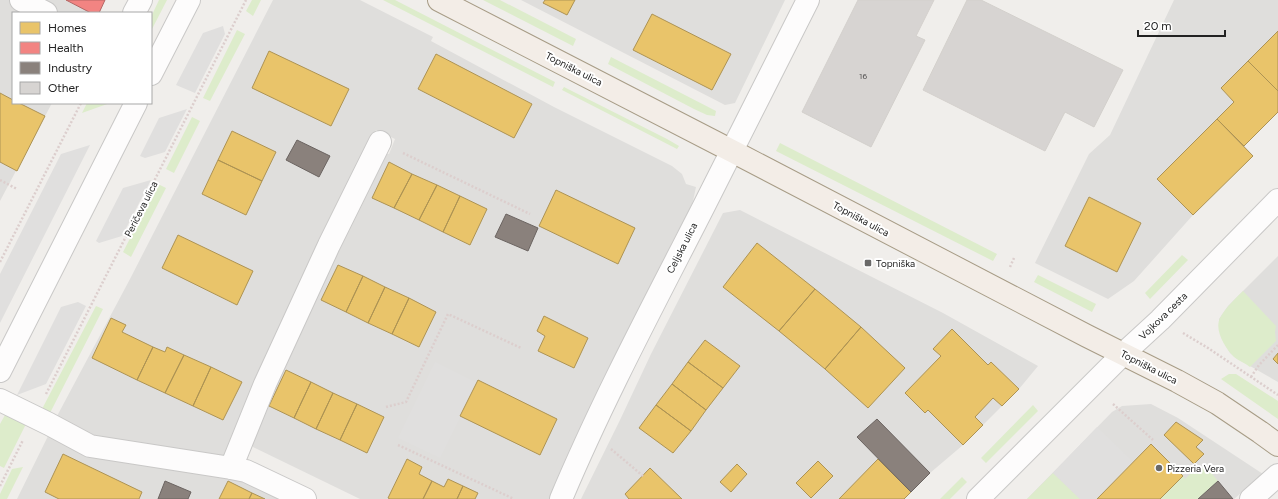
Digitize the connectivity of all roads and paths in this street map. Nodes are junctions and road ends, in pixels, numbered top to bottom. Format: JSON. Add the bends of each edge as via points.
{"nodes":[{"id":1,"x":20,"y":0,"type":"edge"},
{"id":2,"x":141,"y":0,"type":"edge"},
{"id":3,"x":189,"y":0,"type":"edge"},
{"id":4,"x":246,"y":0,"type":"edge"},
{"id":5,"x":439,"y":0,"type":"edge"},
{"id":6,"x":808,"y":0,"type":"edge"},
{"id":7,"x":44,"y":12,"type":"edge"},
{"id":8,"x":135,"y":12,"type":"edge"},
{"id":9,"x":152,"y":72,"type":"edge"},
{"id":10,"x":80,"y":104,"type":"edge"},
{"id":11,"x":135,"y":104,"type":"edge"},
{"id":12,"x":380,"y":142,"type":"joint"},
{"id":13,"x":732,"y":151,"type":"junction"},
{"id":14,"x":0,"y":180,"type":"edge"},
{"id":15,"x":17,"y":189,"type":"dead end"},
{"id":16,"x":1278,"y":200,"type":"edge"},
{"id":17,"x":530,"y":214,"type":"dead end"},
{"id":18,"x":1014,"y":258,"type":"dead end"},
{"id":19,"x":0,"y":262,"type":"edge"},
{"id":20,"x":1009,"y":270,"type":"dead end"},
{"id":21,"x":1278,"y":345,"type":"edge"},
{"id":22,"x":520,"y":348,"type":"dead end"},
{"id":23,"x":1208,"y":348,"type":"dead end"},
{"id":24,"x":1123,"y":354,"type":"junction"},
{"id":25,"x":0,"y":371,"type":"edge"},
{"id":26,"x":1251,"y":377,"type":"junction"},
{"id":27,"x":1278,"y":395,"type":"edge"},
{"id":28,"x":0,"y":400,"type":"edge"},
{"id":29,"x":1113,"y":404,"type":"dead end"},
{"id":30,"x":386,"y":407,"type":"dead end"},
{"id":31,"x":35,"y":418,"type":"junction"},
{"id":32,"x":590,"y":434,"type":"junction"},
{"id":33,"x":1153,"y":440,"type":"dead end"},
{"id":34,"x":398,"y":445,"type":"dead end"},
{"id":35,"x":1278,"y":445,"type":"edge"},
{"id":36,"x":231,"y":468,"type":"junction"},
{"id":37,"x":1278,"y":475,"type":"edge"},
{"id":38,"x":643,"y":476,"type":"dead end"},
{"id":39,"x":0,"y":486,"type":"edge"},
{"id":40,"x":305,"y":499,"type":"edge"},
{"id":41,"x":514,"y":499,"type":"edge"},
{"id":42,"x":561,"y":499,"type":"edge"},
{"id":43,"x":978,"y":499,"type":"edge"},
{"id":44,"x":1251,"y":499,"type":"edge"}],
"edges":[{"from":1,"to":7,"type":"street"},
{"from":2,"to":8,"type":"street"},
{"from":3,"to":9,"type":"street"},
{"from":4,"to":31,"type":"path","name":"Peričeva ulica"},
{"from":5,"to":13,"type":"main road","name":"Topniška ulica"},
{"from":6,"to":13,"type":"street","name":"Celjska ulica"},
{"from":10,"to":19,"type":"path"},
{"from":11,"to":25,"type":"street"},
{"from":12,"to":17,"type":"path"},
{"from":12,"to":36,"type":"street","via":[[328,245]]},
{"from":13,"to":24,"type":"main road","name":"Topniška ulica"},
{"from":13,"to":32,"type":"street","name":"Celjska ulica"},
{"from":14,"to":15,"type":"path"},
{"from":16,"to":24,"type":"street","name":"Vojkova cesta"},
{"from":18,"to":20,"type":"path"},
{"from":21,"to":26,"type":"path"},
{"from":22,"to":30,"type":"path","via":[[448,314],[406,402]]},
{"from":23,"to":26,"type":"path"},
{"from":24,"to":35,"type":"main road","name":"Topniška ulica","via":[[1217,403]]},
{"from":24,"to":43,"type":"street","name":"Vojkova cesta"},
{"from":26,"to":27,"type":"path"},
{"from":28,"to":31,"type":"street"},
{"from":29,"to":33,"type":"path"},
{"from":31,"to":36,"type":"street","via":[[90,446]]},
{"from":31,"to":39,"type":"path","name":"Peričeva ulica"},
{"from":32,"to":38,"type":"path"},
{"from":32,"to":42,"type":"street","name":"Celjska ulica"},
{"from":34,"to":41,"type":"path"},
{"from":36,"to":40,"type":"street","via":[[246,471]]},
{"from":37,"to":44,"type":"street"}]}
